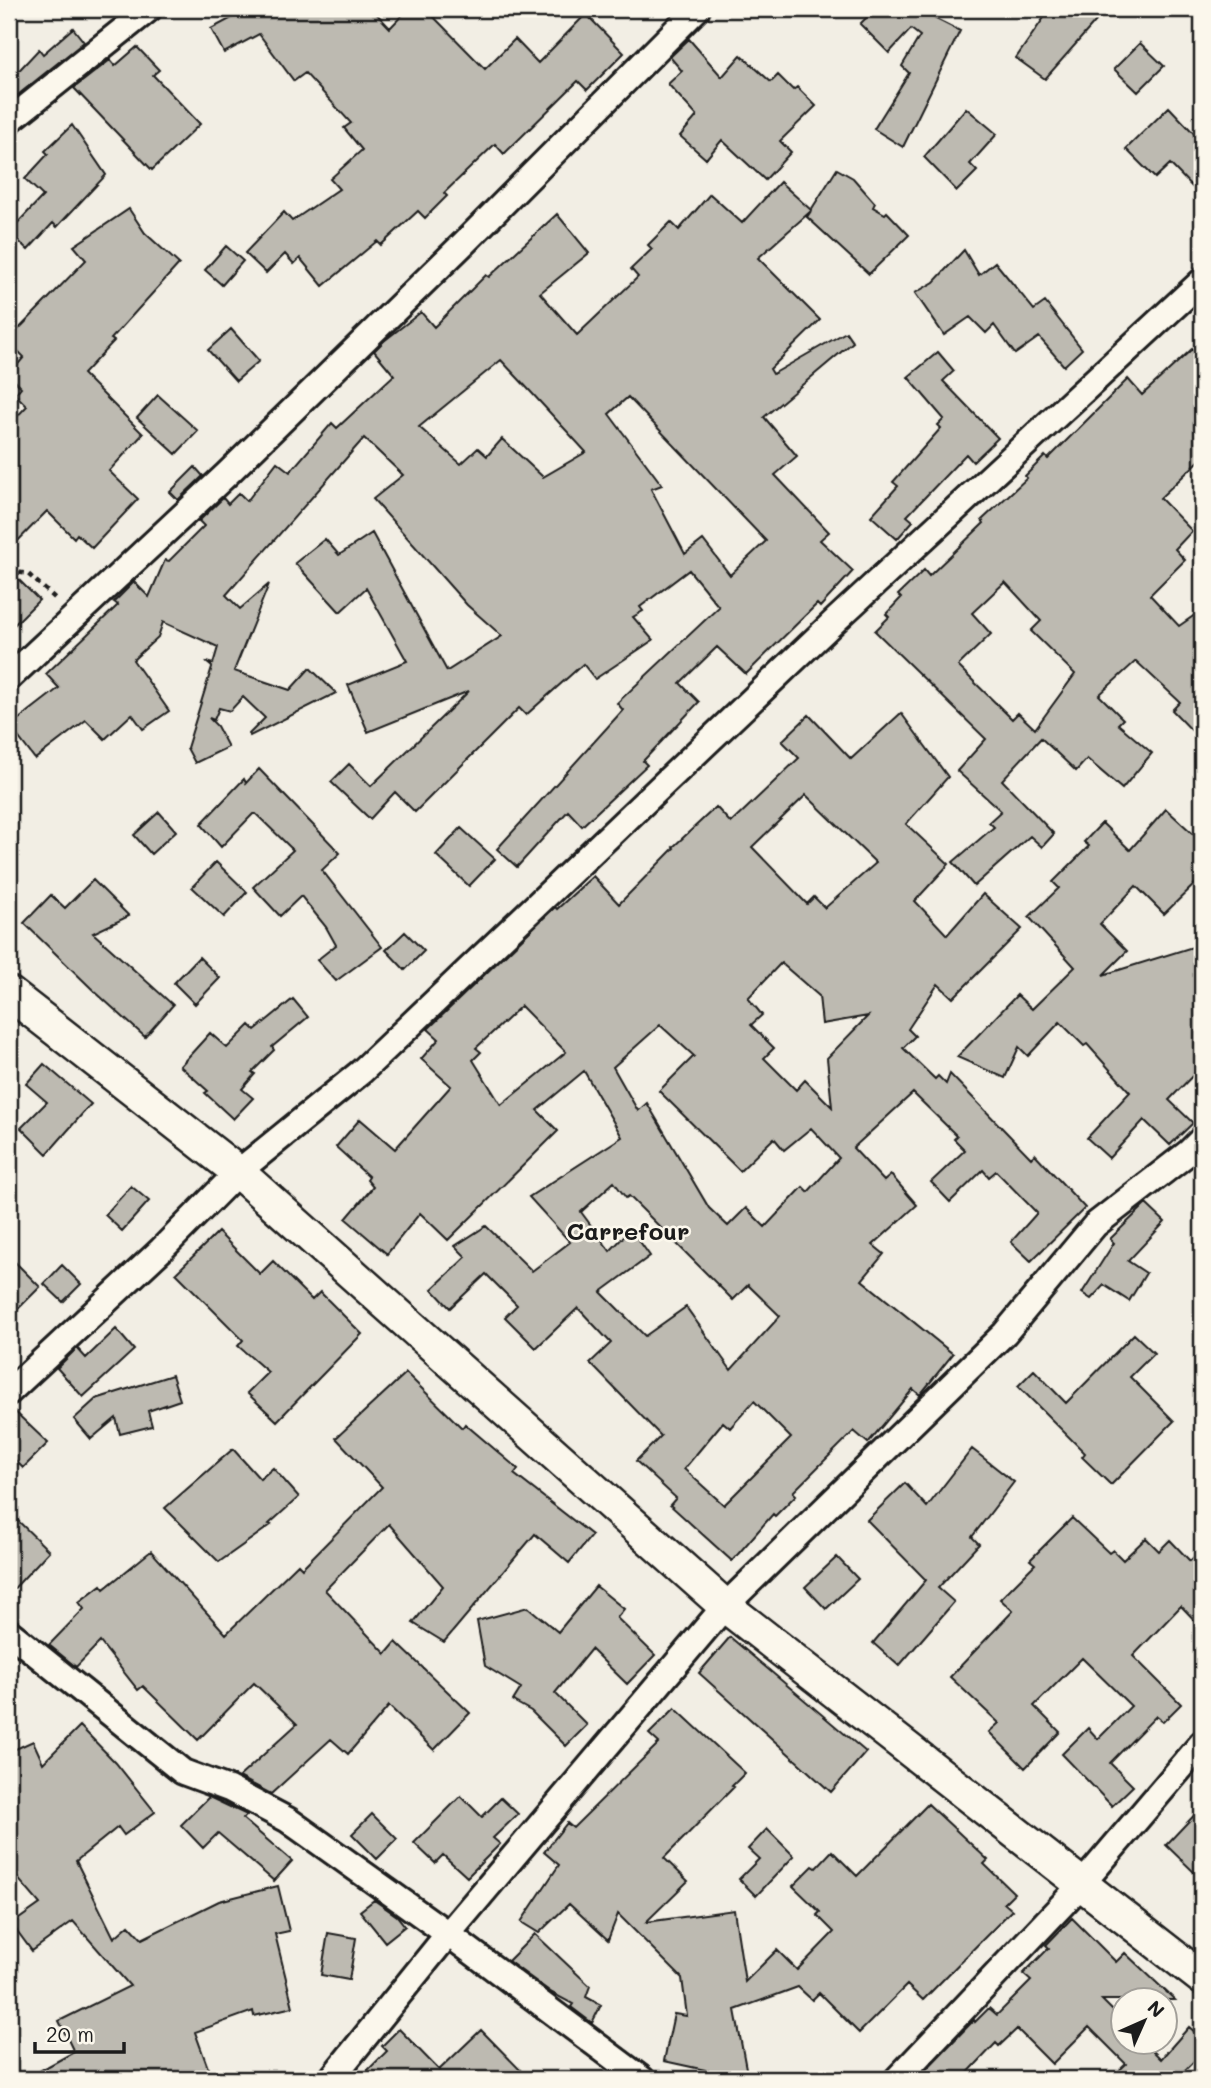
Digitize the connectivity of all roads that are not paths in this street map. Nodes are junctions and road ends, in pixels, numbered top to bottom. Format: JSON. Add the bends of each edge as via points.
{"nodes":[{"id":1,"x":149,"y":9,"type":"edge"},
{"id":2,"x":697,"y":9,"type":"edge"},
{"id":3,"x":9,"y":121,"type":"edge"},
{"id":4,"x":1202,"y":281,"type":"edge"},
{"id":5,"x":9,"y":678,"type":"edge"},
{"id":6,"x":9,"y":993,"type":"edge"},
{"id":7,"x":1202,"y":1139,"type":"edge"},
{"id":8,"x":238,"y":1172,"type":"junction"},
{"id":9,"x":9,"y":1392,"type":"edge"},
{"id":10,"x":725,"y":1606,"type":"junction"},
{"id":11,"x":9,"y":1632,"type":"edge"},
{"id":12,"x":1202,"y":1743,"type":"edge"},
{"id":13,"x":1082,"y":1884,"type":"junction"},
{"id":14,"x":448,"y":1934,"type":"junction"},
{"id":15,"x":1202,"y":1978,"type":"edge"},
{"id":16,"x":331,"y":2079,"type":"edge"},
{"id":17,"x":642,"y":2079,"type":"edge"},
{"id":18,"x":897,"y":2079,"type":"edge"}],
"edges":[{"from":1,"to":3,"type":"street"},
{"from":2,"to":5,"type":"street","via":[[286,417]]},
{"from":4,"to":8,"type":"street","via":[[838,618],[361,1072]]},
{"from":6,"to":8,"type":"street"},
{"from":7,"to":10,"type":"street","via":[[1095,1225],[1005,1333]]},
{"from":8,"to":9,"type":"street"},
{"from":8,"to":10,"type":"street"},
{"from":10,"to":13,"type":"street"},
{"from":10,"to":14,"type":"street"},
{"from":11,"to":14,"type":"street","via":[[183,1772],[229,1789],[288,1820]]},
{"from":12,"to":13,"type":"street"},
{"from":13,"to":15,"type":"street"},
{"from":13,"to":18,"type":"street"},
{"from":14,"to":16,"type":"street"},
{"from":14,"to":17,"type":"street"}]}
